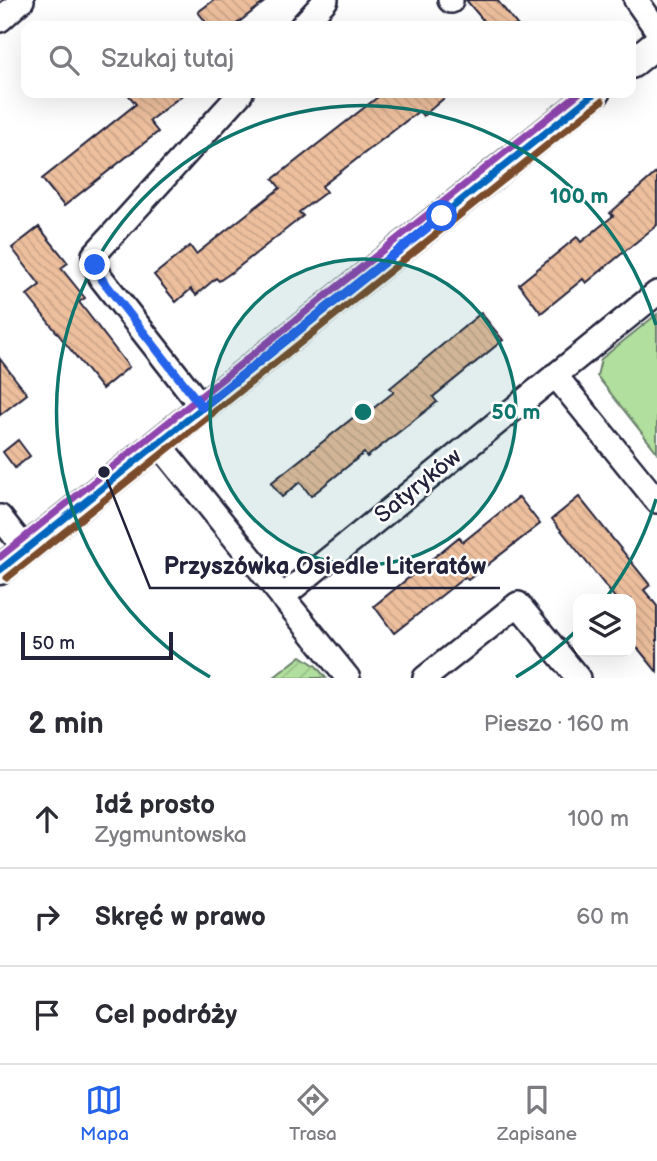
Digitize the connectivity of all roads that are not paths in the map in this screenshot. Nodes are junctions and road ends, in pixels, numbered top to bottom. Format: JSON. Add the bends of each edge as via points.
{"nodes":[{"id":1,"x":22,"y":0,"type":"edge"},
{"id":2,"x":326,"y":0,"type":"edge"},
{"id":3,"x":636,"y":0,"type":"edge"},
{"id":4,"x":0,"y":20,"type":"edge"},
{"id":5,"x":307,"y":21,"type":"edge"},
{"id":6,"x":657,"y":30,"type":"edge"},
{"id":7,"x":657,"y":43,"type":"edge"},
{"id":8,"x":636,"y":60,"type":"edge"},
{"id":9,"x":237,"y":98,"type":"edge"},
{"id":10,"x":589,"y":98,"type":"edge"},
{"id":11,"x":657,"y":293,"type":"edge"},
{"id":12,"x":555,"y":375,"type":"junction"},
{"id":13,"x":202,"y":407,"type":"junction"},
{"id":14,"x":158,"y":443,"type":"junction"},
{"id":15,"x":657,"y":501,"type":"edge"},
{"id":16,"x":0,"y":517,"type":"edge"},
{"id":17,"x":26,"y":550,"type":"junction"},
{"id":18,"x":0,"y":570,"type":"edge"},
{"id":19,"x":282,"y":597,"type":"junction"},
{"id":20,"x":348,"y":678,"type":"edge"},
{"id":21,"x":425,"y":678,"type":"edge"},
{"id":22,"x":578,"y":678,"type":"edge"}],
"edges":[{"from":1,"to":4,"type":"street"},
{"from":2,"to":5,"type":"street"},
{"from":3,"to":6,"type":"street"},
{"from":7,"to":8,"type":"street"},
{"from":9,"to":13,"type":"street","via":[[94,255],[101,278]]},
{"from":10,"to":13,"type":"street"},
{"from":11,"to":12,"type":"street","name":"Satyryków"},
{"from":12,"to":15,"type":"street"},
{"from":12,"to":19,"type":"street","name":"Satyryków"},
{"from":13,"to":14,"type":"street"},
{"from":14,"to":17,"type":"street"},
{"from":14,"to":19,"type":"street"},
{"from":16,"to":17,"type":"street"},
{"from":17,"to":18,"type":"street"},
{"from":19,"to":20,"type":"street"},
{"from":21,"to":22,"type":"street","via":[[518,604]]}]}
